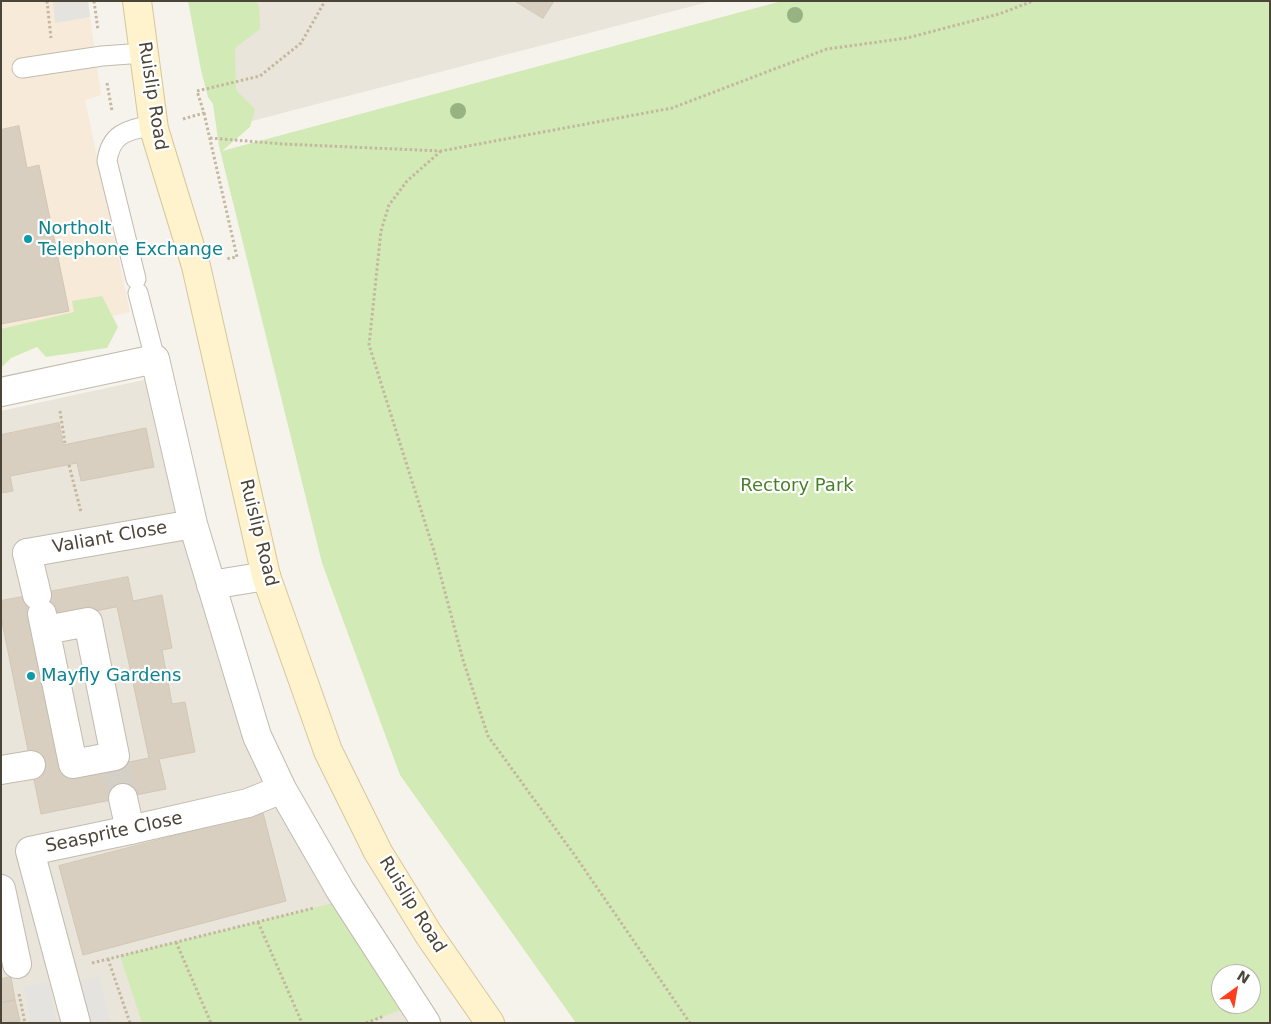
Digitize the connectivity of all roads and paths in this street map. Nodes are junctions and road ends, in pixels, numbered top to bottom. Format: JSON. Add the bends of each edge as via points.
{"nodes":[{"id":1,"x":47,"y":1,"type":"edge"},
{"id":2,"x":138,"y":1,"type":"edge"},
{"id":3,"x":324,"y":1,"type":"edge"},
{"id":4,"x":1033,"y":1,"type":"edge"},
{"id":5,"x":98,"y":29,"type":"dead end"},
{"id":6,"x":89,"y":31,"type":"dead end"},
{"id":7,"x":52,"y":38,"type":"dead end"},
{"id":8,"x":144,"y":53,"type":"junction"},
{"id":9,"x":22,"y":68,"type":"dead end"},
{"id":10,"x":204,"y":113,"type":"junction"},
{"id":11,"x":154,"y":127,"type":"junction"},
{"id":12,"x":210,"y":138,"type":"junction"},
{"id":13,"x":441,"y":151,"type":"junction"},
{"id":14,"x":219,"y":261,"type":"dead end"},
{"id":15,"x":155,"y":359,"type":"junction"},
{"id":16,"x":1,"y":392,"type":"edge"},
{"id":17,"x":68,"y":464,"type":"dead end"},
{"id":18,"x":193,"y":524,"type":"junction"},
{"id":19,"x":88,"y":543,"type":"junction"},
{"id":20,"x":266,"y":576,"type":"junction"},
{"id":21,"x":211,"y":585,"type":"junction"},
{"id":22,"x":42,"y":613,"type":"junction"},
{"id":23,"x":31,"y":765,"type":"dead end"},
{"id":24,"x":1,"y":770,"type":"edge"},
{"id":25,"x":282,"y":789,"type":"junction"},
{"id":26,"x":123,"y":798,"type":"tunnel mouth"},
{"id":27,"x":130,"y":830,"type":"junction"},
{"id":28,"x":1,"y":889,"type":"edge"},
{"id":29,"x":347,"y":900,"type":"junction"},
{"id":30,"x":258,"y":922,"type":"junction"},
{"id":31,"x":176,"y":942,"type":"junction"},
{"id":32,"x":108,"y":959,"type":"junction"},
{"id":33,"x":17,"y":964,"type":"dead end"},
{"id":34,"x":62,"y":970,"type":"junction"},
{"id":35,"x":76,"y":1023,"type":"edge"},
{"id":36,"x":130,"y":1023,"type":"edge"},
{"id":37,"x":211,"y":1023,"type":"edge"},
{"id":38,"x":302,"y":1023,"type":"edge"},
{"id":39,"x":426,"y":1023,"type":"edge"},
{"id":40,"x":490,"y":1023,"type":"edge"},
{"id":41,"x":690,"y":1023,"type":"edge"}],
"edges":[{"from":1,"to":7,"type":"path"},
{"from":2,"to":8,"type":"main road","name":"Ruislip Road"},
{"from":3,"to":10,"type":"path","via":[[301,42],[260,76],[197,91]]},
{"from":4,"to":13,"type":"path","via":[[999,14],[907,38],[827,49],[672,108]]},
{"from":5,"to":6,"type":"path"},
{"from":8,"to":9,"type":"lane"},
{"from":8,"to":11,"type":"main road","name":"Ruislip Road"},
{"from":10,"to":11,"type":"path"},
{"from":10,"to":12,"type":"path"},
{"from":11,"to":15,"type":"lane","via":[[122,133],[108,152],[107,161]]},
{"from":11,"to":20,"type":"main road","name":"Ruislip Road","via":[[196,266]]},
{"from":12,"to":13,"type":"path"},
{"from":12,"to":14,"type":"path","via":[[237,257]]},
{"from":13,"to":41,"type":"path","via":[[408,181],[389,205],[380,231],[369,345],[488,736]]},
{"from":15,"to":16,"type":"street"},
{"from":15,"to":18,"type":"street"},
{"from":17,"to":19,"type":"path"},
{"from":18,"to":19,"type":"street","name":"Valiant Close"},
{"from":18,"to":21,"type":"street"},
{"from":19,"to":22,"type":"street","name":"Valiant Close","via":[[27,553]]},
{"from":20,"to":21,"type":"street"},
{"from":20,"to":40,"type":"main road","name":"Ruislip Road","via":[[332,760],[383,860],[429,935]]},
{"from":21,"to":25,"type":"street","via":[[257,736]]},
{"from":22,"to":22,"type":"street","via":[[88,622],[116,760],[73,764]]},
{"from":23,"to":24,"type":"street"},
{"from":25,"to":27,"type":"street","name":"Seasprite Close","via":[[248,803]]},
{"from":25,"to":29,"type":"street"},
{"from":26,"to":27,"type":"street"},
{"from":27,"to":34,"type":"street","name":"Seasprite Close","via":[[30,851]]},
{"from":28,"to":33,"type":"street"},
{"from":29,"to":30,"type":"path"},
{"from":29,"to":39,"type":"street"},
{"from":30,"to":31,"type":"path"},
{"from":30,"to":38,"type":"path"},
{"from":31,"to":32,"type":"path"},
{"from":31,"to":37,"type":"path"},
{"from":32,"to":34,"type":"path"},
{"from":32,"to":36,"type":"path"},
{"from":34,"to":35,"type":"street","name":"Seasprite Close"}]}
